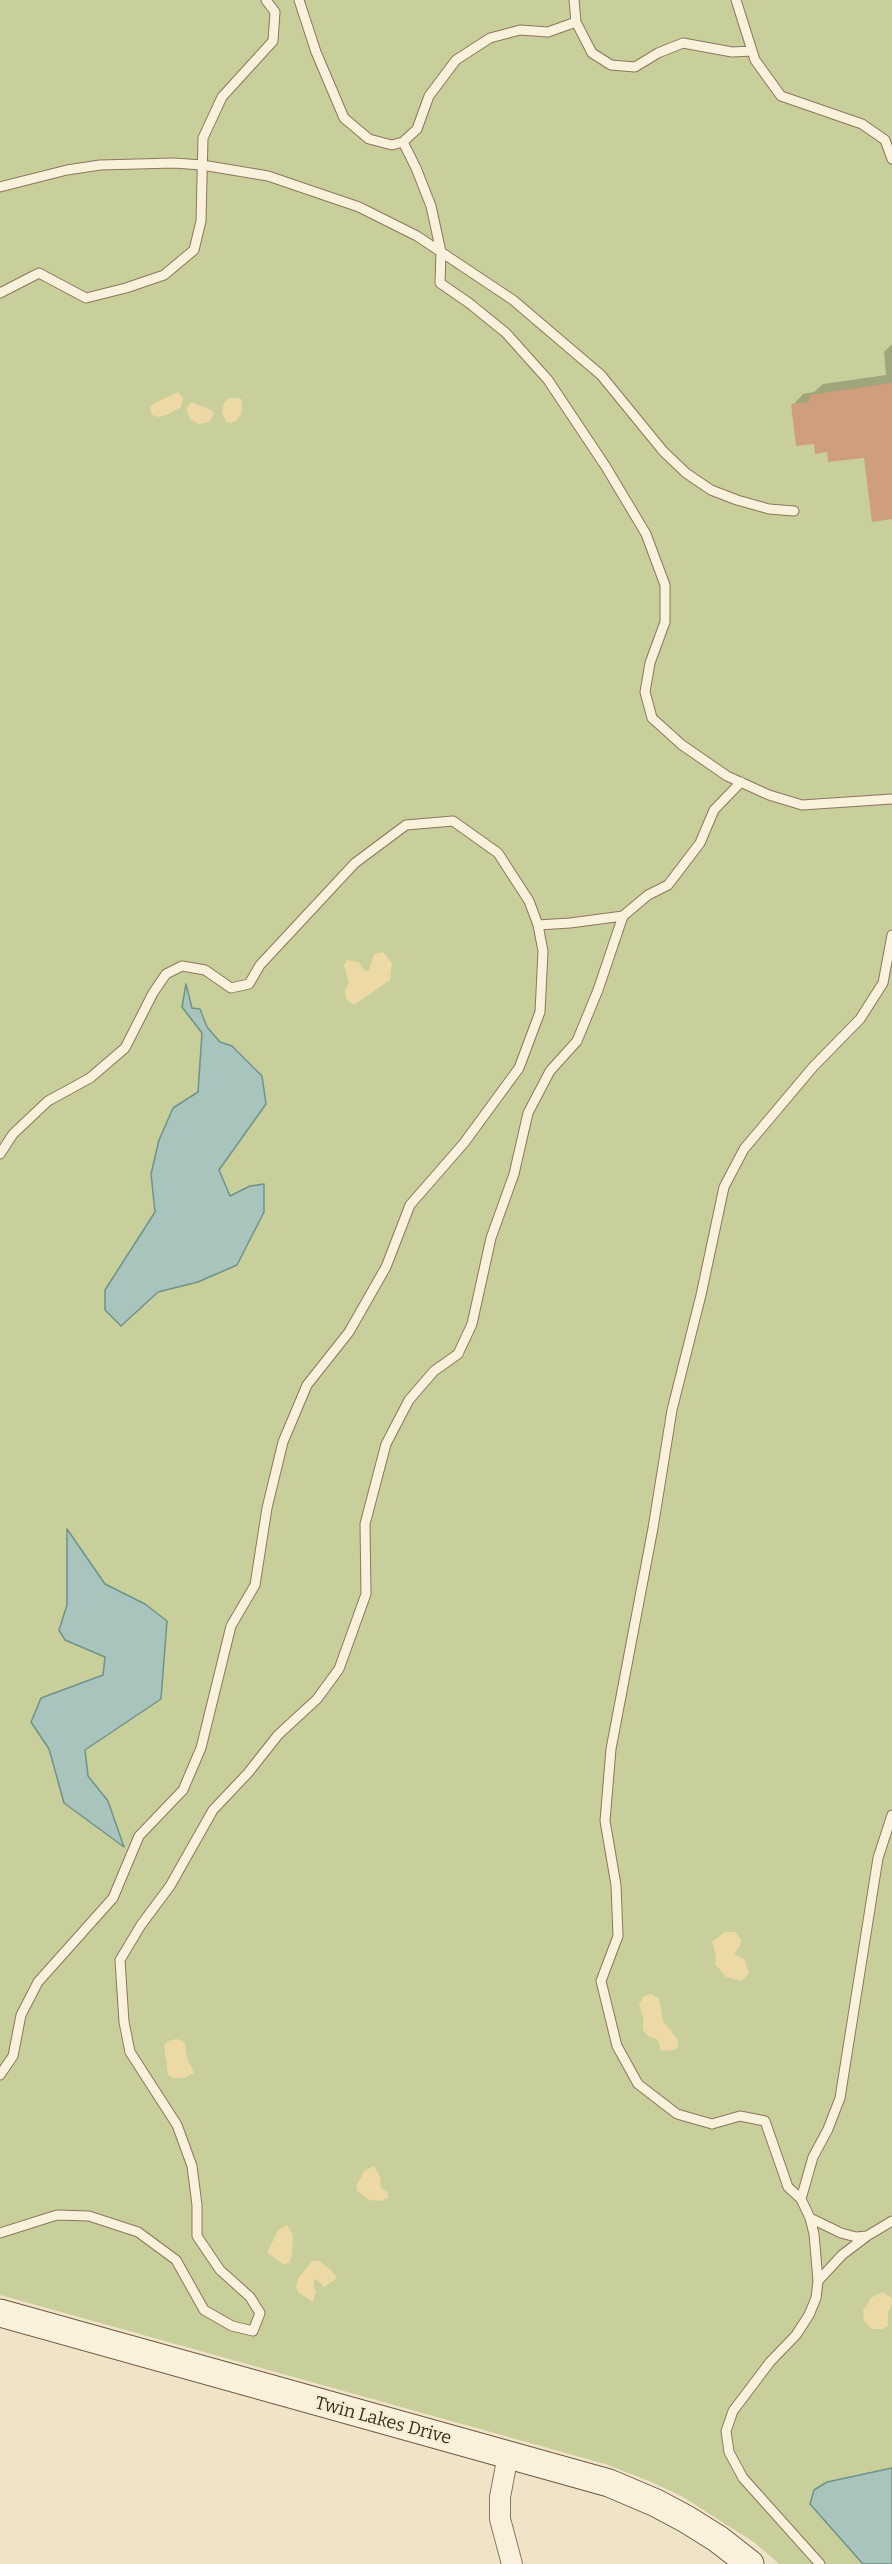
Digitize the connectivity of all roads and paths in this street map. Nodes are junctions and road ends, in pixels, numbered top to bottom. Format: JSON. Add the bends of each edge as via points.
{"nodes":[{"id":1,"x":266,"y":0,"type":"edge"},
{"id":2,"x":299,"y":0,"type":"edge"},
{"id":3,"x":574,"y":0,"type":"edge"},
{"id":4,"x":736,"y":0,"type":"edge"},
{"id":5,"x":576,"y":22,"type":"junction"},
{"id":6,"x":752,"y":51,"type":"junction"},
{"id":7,"x":403,"y":142,"type":"junction"},
{"id":8,"x":892,"y":159,"type":"edge"},
{"id":9,"x":202,"y":165,"type":"junction"},
{"id":10,"x":0,"y":187,"type":"edge"},
{"id":11,"x":441,"y":252,"type":"junction"},
{"id":12,"x":0,"y":293,"type":"edge"},
{"id":13,"x":794,"y":511,"type":"dead end"},
{"id":14,"x":741,"y":782,"type":"junction"},
{"id":15,"x":892,"y":799,"type":"edge"},
{"id":16,"x":623,"y":916,"type":"junction"},
{"id":17,"x":538,"y":925,"type":"junction"},
{"id":18,"x":892,"y":935,"type":"edge"},
{"id":19,"x":891,"y":950,"type":"edge"},
{"id":20,"x":0,"y":1154,"type":"edge"},
{"id":21,"x":892,"y":1815,"type":"edge"},
{"id":22,"x":0,"y":2075,"type":"edge"},
{"id":23,"x":801,"y":2199,"type":"junction"},
{"id":24,"x":810,"y":2217,"type":"junction"},
{"id":25,"x":892,"y":2221,"type":"edge"},
{"id":26,"x":0,"y":2234,"type":"edge"},
{"id":27,"x":867,"y":2236,"type":"junction"},
{"id":28,"x":818,"y":2281,"type":"junction"},
{"id":29,"x":0,"y":2313,"type":"edge"},
{"id":30,"x":508,"y":2455,"type":"junction"},
{"id":31,"x":512,"y":2564,"type":"edge"},
{"id":32,"x":750,"y":2564,"type":"edge"},
{"id":33,"x":820,"y":2564,"type":"edge"}],
"edges":[{"from":1,"to":9,"type":"lane","via":[[275,12],[273,41],[222,97],[203,138]]},
{"from":2,"to":7,"type":"lane","via":[[344,118],[369,139],[392,145]]},
{"from":3,"to":5,"type":"lane"},
{"from":4,"to":6,"type":"lane"},
{"from":5,"to":6,"type":"lane","via":[[592,53],[611,65],[635,67],[683,43],[732,52]]},
{"from":5,"to":7,"type":"lane","via":[[548,32],[520,30],[490,38],[456,60],[429,96],[417,129]]},
{"from":6,"to":8,"type":"lane","via":[[781,96],[862,124],[885,140]]},
{"from":7,"to":11,"type":"lane","via":[[430,206]]},
{"from":9,"to":10,"type":"lane","via":[[100,165]]},
{"from":9,"to":11,"type":"lane","via":[[268,176],[327,194],[417,236]]},
{"from":9,"to":12,"type":"lane","via":[[201,221],[194,250],[164,275],[86,298],[39,273]]},
{"from":11,"to":13,"type":"lane","via":[[513,300],[577,353],[686,473],[711,490],[737,500]]},
{"from":11,"to":14,"type":"lane","via":[[440,284],[506,333],[548,380],[646,534],[665,585],[665,622],[650,663],[645,692],[652,717],[682,745]]},
{"from":14,"to":15,"type":"lane","via":[[802,805]]},
{"from":14,"to":16,"type":"lane","via":[[714,810],[700,843],[668,885],[648,895]]},
{"from":16,"to":17,"type":"lane"},
{"from":16,"to":26,"type":"lane","via":[[577,1041],[550,1071],[528,1113],[514,1174],[491,1238],[472,1324],[458,1354],[434,1371],[410,1400],[386,1444],[365,1524],[366,1594],[339,1669],[317,1700],[278,1735],[213,1810],[170,1886],[120,1960],[130,2052],[177,2125],[192,2166],[197,2236],[220,2270],[250,2296],[260,2313],[253,2331],[232,2326],[204,2310],[176,2260],[138,2232],[89,2216],[57,2215]]},
{"from":17,"to":20,"type":"lane","via":[[529,901],[498,853],[453,820],[406,825],[355,863],[260,965],[249,984],[231,988],[205,970],[182,966],[166,974],[125,1048],[90,1078],[48,1101],[13,1134]]},
{"from":17,"to":22,"type":"lane","via":[[543,951],[540,1012],[519,1068],[464,1143],[410,1205],[386,1267],[350,1332],[307,1385],[283,1442],[267,1508],[255,1585],[231,1626],[201,1748],[183,1790],[139,1836],[113,1898],[38,1982],[21,2015],[13,2056]]},
{"from":18,"to":19,"type":"lane"},
{"from":19,"to":23,"type":"lane","via":[[883,983],[860,1019],[813,1067],[744,1149],[724,1187],[672,1410],[611,1749],[605,1821],[616,1885],[618,1936],[601,1981],[617,2046],[638,2084],[677,2114],[712,2124],[740,2116],[765,2121],[789,2187]]},
{"from":21,"to":23,"type":"lane","via":[[878,1858],[840,2098],[813,2157]]},
{"from":23,"to":24,"type":"lane"},
{"from":24,"to":27,"type":"lane","via":[[841,2233]]},
{"from":24,"to":28,"type":"lane","via":[[818,2256]]},
{"from":25,"to":27,"type":"lane"},
{"from":27,"to":28,"type":"lane"},
{"from":28,"to":33,"type":"lane","via":[[809,2315],[733,2410],[726,2431],[729,2452],[743,2478]]},
{"from":29,"to":30,"type":"street","name":"Twin Lakes Drive"},
{"from":30,"to":31,"type":"street","via":[[500,2519]]},
{"from":30,"to":32,"type":"street","name":"Twin Lakes Drive","via":[[609,2483],[656,2503],[718,2539]]}]}
